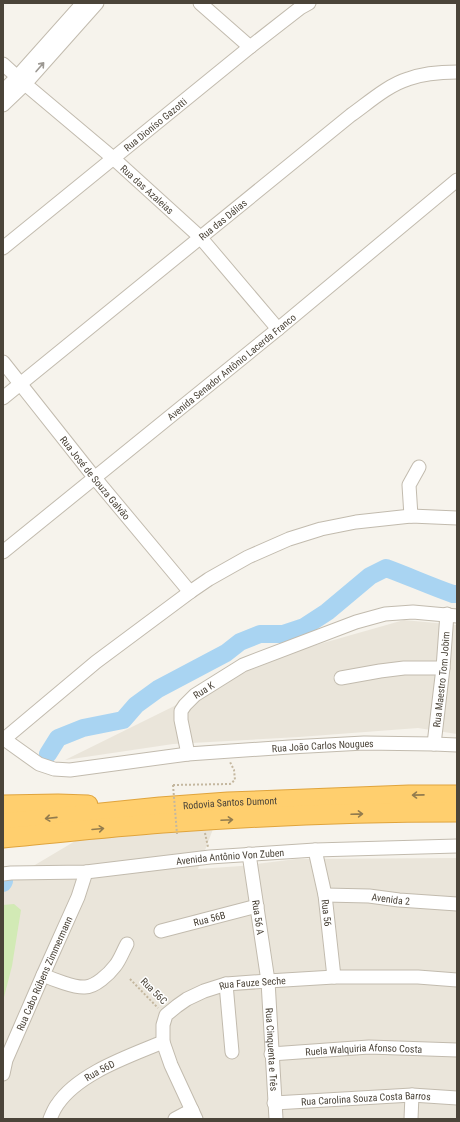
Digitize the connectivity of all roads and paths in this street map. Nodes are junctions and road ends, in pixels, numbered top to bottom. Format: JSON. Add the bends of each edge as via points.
{"nodes":[{"id":1,"x":83,"y":3,"type":"edge"},
{"id":2,"x":97,"y":3,"type":"edge"},
{"id":3,"x":200,"y":3,"type":"edge"},
{"id":4,"x":309,"y":3,"type":"edge"},
{"id":5,"x":250,"y":47,"type":"junction"},
{"id":6,"x":3,"y":64,"type":"edge"},
{"id":7,"x":457,"y":72,"type":"edge"},
{"id":8,"x":21,"y":80,"type":"junction"},
{"id":9,"x":3,"y":91,"type":"edge"},
{"id":10,"x":3,"y":105,"type":"edge"},
{"id":11,"x":113,"y":158,"type":"junction"},
{"id":12,"x":455,"y":184,"type":"edge"},
{"id":13,"x":200,"y":237,"type":"junction"},
{"id":14,"x":3,"y":248,"type":"edge"},
{"id":15,"x":278,"y":329,"type":"junction"},
{"id":16,"x":3,"y":362,"type":"edge"},
{"id":17,"x":21,"y":384,"type":"junction"},
{"id":18,"x":3,"y":398,"type":"edge"},
{"id":19,"x":419,"y":467,"type":"dead end"},
{"id":20,"x":94,"y":477,"type":"junction"},
{"id":21,"x":411,"y":516,"type":"junction"},
{"id":22,"x":457,"y":518,"type":"edge"},
{"id":23,"x":3,"y":552,"type":"edge"},
{"id":24,"x":190,"y":592,"type":"junction"},
{"id":25,"x":452,"y":615,"type":"edge"},
{"id":26,"x":443,"y":668,"type":"junction"},
{"id":27,"x":341,"y":678,"type":"dead end"},
{"id":28,"x":3,"y":739,"type":"edge"},
{"id":29,"x":434,"y":744,"type":"junction"},
{"id":30,"x":457,"y":745,"type":"edge"},
{"id":31,"x":224,"y":752,"type":"junction"},
{"id":32,"x":188,"y":754,"type":"junction"},
{"id":33,"x":457,"y":794,"type":"edge"},
{"id":34,"x":3,"y":805,"type":"edge"},
{"id":35,"x":160,"y":807,"type":"junction"},
{"id":36,"x":457,"y":812,"type":"edge"},
{"id":37,"x":3,"y":823,"type":"edge"},
{"id":38,"x":184,"y":833,"type":"dead end"},
{"id":39,"x":205,"y":833,"type":"dead end"},
{"id":40,"x":3,"y":838,"type":"edge"},
{"id":41,"x":457,"y":846,"type":"edge"},
{"id":42,"x":315,"y":850,"type":"junction"},
{"id":43,"x":249,"y":854,"type":"junction"},
{"id":44,"x":210,"y":857,"type":"junction"},
{"id":45,"x":86,"y":872,"type":"junction"},
{"id":46,"x":3,"y":874,"type":"edge"},
{"id":47,"x":325,"y":895,"type":"junction"},
{"id":48,"x":457,"y":904,"type":"edge"},
{"id":49,"x":257,"y":906,"type":"junction"},
{"id":50,"x":161,"y":931,"type":"dead end"},
{"id":51,"x":127,"y":944,"type":"dead end"},
{"id":52,"x":43,"y":975,"type":"junction"},
{"id":53,"x":334,"y":976,"type":"junction"},
{"id":54,"x":130,"y":979,"type":"dead end"},
{"id":55,"x":457,"y":980,"type":"edge"},
{"id":56,"x":268,"y":981,"type":"junction"},
{"id":57,"x":226,"y":984,"type":"junction"},
{"id":58,"x":166,"y":1015,"type":"junction"},
{"id":59,"x":163,"y":1042,"type":"junction"},
{"id":60,"x":457,"y":1050,"type":"edge"},
{"id":61,"x":232,"y":1052,"type":"dead end"},
{"id":62,"x":271,"y":1054,"type":"junction"},
{"id":63,"x":3,"y":1074,"type":"edge"},
{"id":64,"x":412,"y":1095,"type":"junction"},
{"id":65,"x":457,"y":1098,"type":"edge"},
{"id":66,"x":274,"y":1102,"type":"junction"},
{"id":67,"x":194,"y":1115,"type":"edge"},
{"id":68,"x":50,"y":1119,"type":"edge"},
{"id":69,"x":175,"y":1119,"type":"edge"},
{"id":70,"x":276,"y":1119,"type":"edge"},
{"id":71,"x":412,"y":1119,"type":"edge"}],
"edges":[{"from":1,"to":8,"type":"street"},
{"from":8,"to":2,"type":"street","one_way":true},
{"from":3,"to":5,"type":"street"},
{"from":4,"to":5,"type":"street","name":"Rua Dioníso Gazotti"},
{"from":5,"to":11,"type":"street","name":"Rua Dioníso Gazotti"},
{"from":6,"to":8,"type":"street","name":"Rua das Azaleias"},
{"from":7,"to":13,"type":"street","name":"Rua das Dálias","via":[[423,74],[407,79],[383,92],[350,115]]},
{"from":8,"to":9,"type":"street"},
{"from":8,"to":10,"type":"street"},
{"from":8,"to":11,"type":"street","name":"Rua das Azaleias"},
{"from":11,"to":13,"type":"street","name":"Rua das Azaleias"},
{"from":11,"to":14,"type":"street","name":"Rua Dioníso Gazotti"},
{"from":12,"to":15,"type":"street","name":"Avenida Senador Antônio Lacerda Franco"},
{"from":13,"to":15,"type":"street","name":"Rua das Azaleias"},
{"from":13,"to":17,"type":"street","name":"Rua das Dálias"},
{"from":15,"to":20,"type":"street","name":"Avenida Senador Antônio Lacerda Franco"},
{"from":16,"to":17,"type":"street","name":"Rua José de Souza Galvão"},
{"from":17,"to":18,"type":"street","name":"Rua das Dálias"},
{"from":17,"to":20,"type":"street","name":"Rua José de Souza Galvão"},
{"from":19,"to":21,"type":"street","via":[[409,485]]},
{"from":20,"to":23,"type":"street","name":"Avenida Senador Antônio Lacerda Franco"},
{"from":20,"to":24,"type":"street","name":"Rua José de Souza Galvão"},
{"from":21,"to":22,"type":"street"},
{"from":21,"to":24,"type":"street","via":[[356,522],[289,539],[248,557]]},
{"from":24,"to":28,"type":"street","via":[[96,662]]},
{"from":25,"to":26,"type":"street","name":"Rua Maestro Tom Jobim"},
{"from":25,"to":32,"type":"street","name":"Rua K","via":[[413,612],[385,614],[356,622],[243,665],[195,695],[185,705],[181,712],[181,720]]},
{"from":26,"to":27,"type":"street","via":[[404,668]]},
{"from":26,"to":29,"type":"street","name":"Rua Maestro Tom Jobim"},
{"from":28,"to":32,"type":"street","via":[[39,764],[54,769],[70,770]]},
{"from":29,"to":30,"type":"street","name":"Rua João Carlos Nougues"},
{"from":29,"to":31,"type":"street","name":"Rua João Carlos Nougues","via":[[364,743]]},
{"from":31,"to":32,"type":"street","name":"Rua João Carlos Nougues"},
{"from":31,"to":38,"type":"path","bridge":true,"via":[[234,770],[235,780],[230,784],[173,785],[177,834]]},
{"from":33,"to":35,"type":"highway","name":"Rodovia Santos Dumont","one_way":true,"via":[[228,802]]},
{"from":34,"to":35,"type":"highway"},
{"from":35,"to":37,"type":"highway","name":"Rodovia Santos Dumont","one_way":true},
{"from":40,"to":36,"type":"highway","name":"Rodovia Santos Dumont","one_way":true,"via":[[163,823],[286,816]]},
{"from":39,"to":44,"type":"path"},
{"from":41,"to":42,"type":"street","name":"Avenida Antônio Von Zuben"},
{"from":42,"to":43,"type":"street","name":"Avenida Antônio Von Zuben"},
{"from":42,"to":47,"type":"street","name":"Rua 56"},
{"from":43,"to":44,"type":"street","name":"Avenida Antônio Von Zuben"},
{"from":43,"to":49,"type":"street","name":"Rua 56 A"},
{"from":44,"to":45,"type":"street","name":"Avenida Antônio Von Zuben"},
{"from":45,"to":46,"type":"street","name":"Avenida Antônio Von Zuben"},
{"from":45,"to":52,"type":"street","name":"Rua Cabo Rúbens Zimmermann","via":[[78,897]]},
{"from":47,"to":48,"type":"street","name":"Avenida 2"},
{"from":47,"to":53,"type":"street","name":"Rua 56"},
{"from":49,"to":50,"type":"street","name":"Rua 56B"},
{"from":49,"to":56,"type":"street","name":"Rua 56 A"},
{"from":51,"to":52,"type":"street","via":[[114,966],[98,982],[91,985],[72,985]]},
{"from":52,"to":63,"type":"street","name":"Rua Cabo Rúbens Zimmermann","via":[[6,1060]]},
{"from":53,"to":55,"type":"street","name":"Rua Fauze Seche"},
{"from":53,"to":56,"type":"street","name":"Rua Fauze Seche"},
{"from":54,"to":58,"type":"path","name":"Rua 56C"},
{"from":56,"to":57,"type":"street","name":"Rua Fauze Seche"},
{"from":56,"to":62,"type":"street","name":"Rua Cinquenta e Três"},
{"from":57,"to":58,"type":"street","name":"Rua Fauze Seche","via":[[187,999]]},
{"from":57,"to":61,"type":"street"},
{"from":58,"to":59,"type":"street"},
{"from":59,"to":67,"type":"street"},
{"from":59,"to":68,"type":"street","name":"Rua 56D","via":[[93,1073],[70,1090],[57,1105]]},
{"from":60,"to":62,"type":"street","name":"Ruela Walquiria Afonso Costa","via":[[368,1047]]},
{"from":62,"to":66,"type":"street","name":"Rua Cinquenta e Três"},
{"from":64,"to":65,"type":"street","name":"Rua Carolina Souza Costa Barros"},
{"from":64,"to":66,"type":"street","name":"Rua Carolina Souza Costa Barros"},
{"from":64,"to":71,"type":"street"},
{"from":66,"to":70,"type":"street","name":"Rua Cinquenta e Três"},
{"from":67,"to":69,"type":"street"}]}
